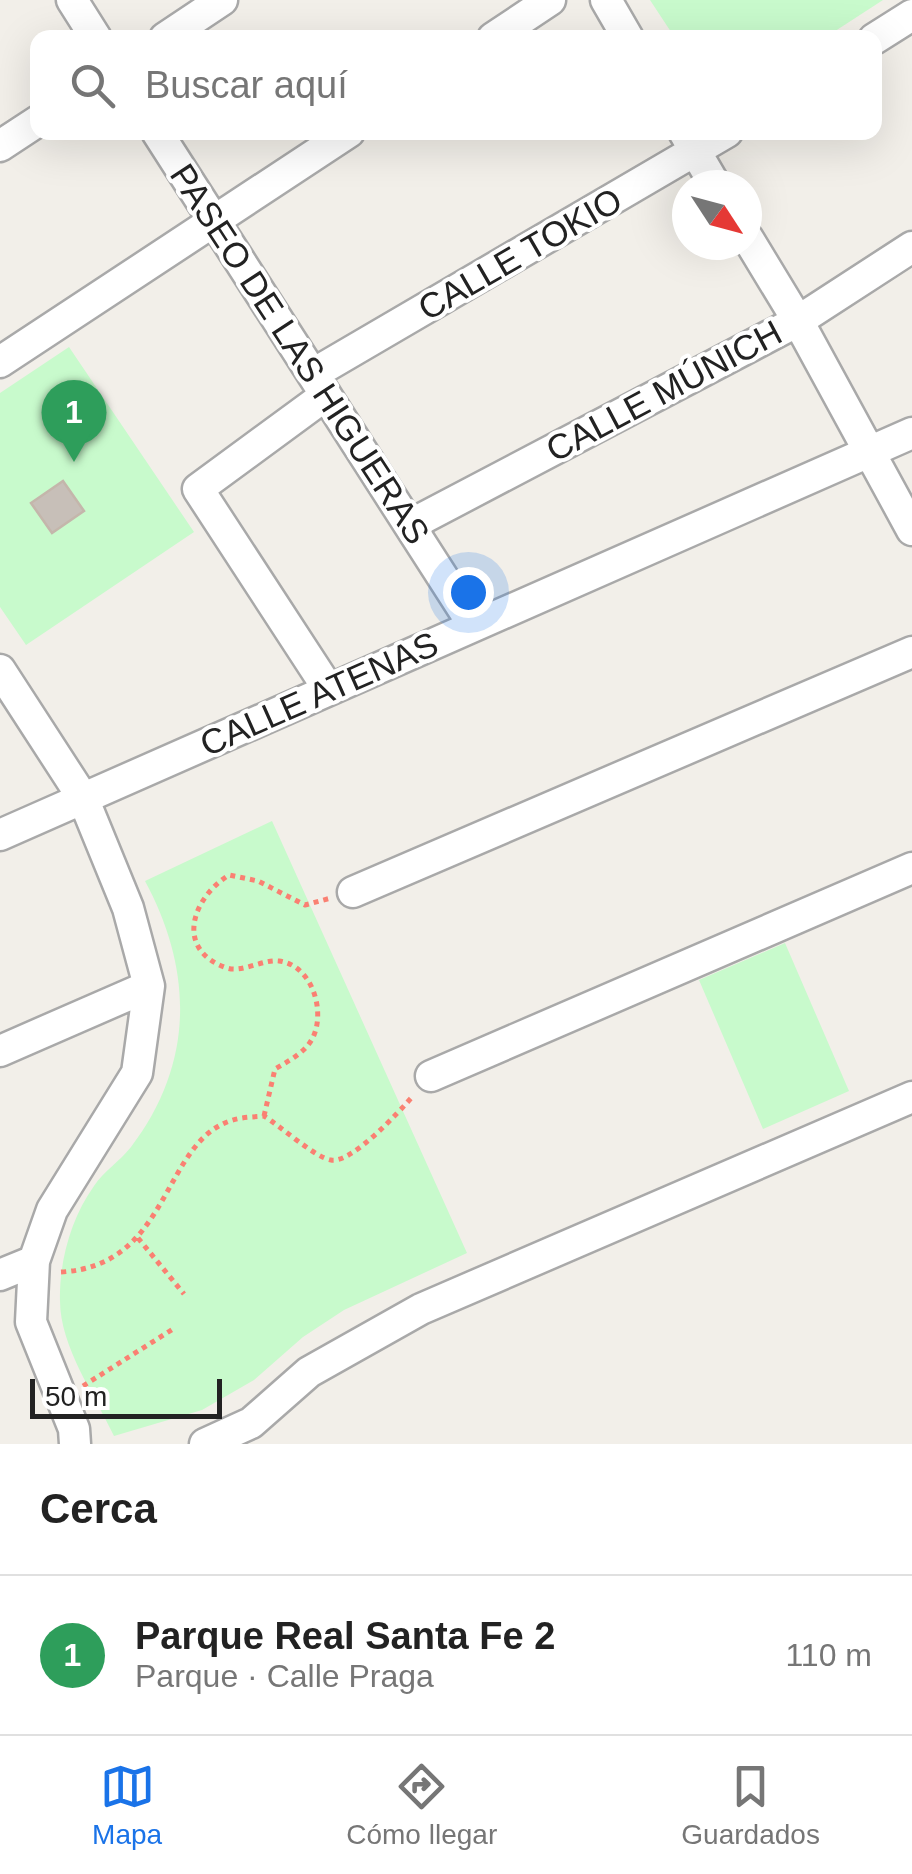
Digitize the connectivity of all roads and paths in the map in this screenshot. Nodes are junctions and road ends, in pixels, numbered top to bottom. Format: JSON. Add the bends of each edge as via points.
{"nodes":[{"id":1,"x":72,"y":0,"type":"edge"},
{"id":2,"x":222,"y":0,"type":"edge"},
{"id":3,"x":550,"y":0,"type":"edge"},
{"id":4,"x":606,"y":0,"type":"edge"},
{"id":5,"x":912,"y":15,"type":"edge"},
{"id":6,"x":91,"y":30,"type":"edge"},
{"id":7,"x":177,"y":30,"type":"edge"},
{"id":8,"x":506,"y":30,"type":"edge"},
{"id":9,"x":623,"y":30,"type":"edge"},
{"id":10,"x":882,"y":34,"type":"edge"},
{"id":11,"x":30,"y":126,"type":"edge"},
{"id":12,"x":162,"y":140,"type":"edge"},
{"id":13,"x":337,"y":140,"type":"edge"},
{"id":14,"x":689,"y":142,"type":"edge"},
{"id":15,"x":0,"y":146,"type":"edge"},
{"id":16,"x":706,"y":170,"type":"edge"},
{"id":17,"x":214,"y":221,"type":"junction"},
{"id":18,"x":912,"y":247,"type":"edge"},
{"id":19,"x":761,"y":260,"type":"edge"},
{"id":20,"x":798,"y":321,"type":"junction"},
{"id":21,"x":0,"y":362,"type":"edge"},
{"id":22,"x":319,"y":384,"type":"junction"},
{"id":23,"x":912,"y":433,"type":"edge"},
{"id":24,"x":870,"y":452,"type":"junction"},
{"id":25,"x":410,"y":525,"type":"junction"},
{"id":26,"x":912,"y":530,"type":"edge"},
{"id":27,"x":474,"y":626,"type":"junction"},
{"id":28,"x":912,"y":652,"type":"edge"},
{"id":29,"x":0,"y":670,"type":"edge"},
{"id":30,"x":329,"y":690,"type":"junction"},
{"id":31,"x":83,"y":798,"type":"junction"},
{"id":32,"x":0,"y":834,"type":"edge"},
{"id":33,"x":912,"y":868,"type":"edge"},
{"id":34,"x":353,"y":892,"type":"joint"},
{"id":35,"x":149,"y":986,"type":"junction"},
{"id":36,"x":0,"y":1051,"type":"edge"},
{"id":37,"x":431,"y":1076,"type":"joint"},
{"id":38,"x":912,"y":1097,"type":"edge"},
{"id":39,"x":264,"y":1116,"type":"junction"},
{"id":40,"x":137,"y":1238,"type":"junction"},
{"id":41,"x":33,"y":1267,"type":"junction"},
{"id":42,"x":0,"y":1275,"type":"edge"},
{"id":43,"x":184,"y":1294,"type":"dead end"},
{"id":44,"x":173,"y":1330,"type":"dead end"},
{"id":45,"x":62,"y":1399,"type":"junction"},
{"id":46,"x":75,"y":1444,"type":"edge"},
{"id":47,"x":205,"y":1444,"type":"edge"}],
"edges":[{"from":1,"to":6,"type":"street"},
{"from":2,"to":7,"type":"street"},
{"from":3,"to":8,"type":"street"},
{"from":4,"to":9,"type":"street"},
{"from":5,"to":10,"type":"street"},
{"from":11,"to":15,"type":"street"},
{"from":12,"to":17,"type":"street","name":"PASEO DE LAS HIGUERAS"},
{"from":13,"to":17,"type":"street"},
{"from":14,"to":16,"type":"street"},
{"from":14,"to":22,"type":"street","name":"CALLE TOKIO"},
{"from":17,"to":21,"type":"street"},
{"from":17,"to":22,"type":"street","name":"PASEO DE LAS HIGUERAS"},
{"from":18,"to":20,"type":"street","name":"CALLE MÚNICH"},
{"from":19,"to":20,"type":"street"},
{"from":20,"to":24,"type":"street"},
{"from":20,"to":25,"type":"street","name":"CALLE MÚNICH"},
{"from":22,"to":25,"type":"street","name":"PASEO DE LAS HIGUERAS"},
{"from":22,"to":30,"type":"street","name":"CALLE TOKIO","via":[[198,489]]},
{"from":23,"to":24,"type":"street","name":"CALLE ATENAS"},
{"from":24,"to":26,"type":"street"},
{"from":24,"to":27,"type":"street","name":"CALLE ATENAS"},
{"from":25,"to":27,"type":"street","name":"PASEO DE LAS HIGUERAS"},
{"from":27,"to":30,"type":"street","name":"CALLE ATENAS"},
{"from":28,"to":34,"type":"street"},
{"from":29,"to":31,"type":"street"},
{"from":30,"to":31,"type":"street","name":"CALLE ATENAS"},
{"from":31,"to":32,"type":"street","name":"CALLE ATENAS"},
{"from":31,"to":35,"type":"street","via":[[128,908]]},
{"from":33,"to":37,"type":"street"},
{"from":34,"to":39,"type":"path","via":[[305,906],[258,881],[229,876],[206,889],[194,914],[195,940],[209,958],[230,970],[280,961],[302,972],[314,991],[315,1034],[275,1069]]},
{"from":35,"to":36,"type":"street"},
{"from":35,"to":41,"type":"street","via":[[137,1074],[52,1210]]},
{"from":37,"to":39,"type":"path","via":[[394,1118],[342,1160],[328,1160]]},
{"from":38,"to":47,"type":"street","via":[[421,1310],[308,1372],[251,1423]]},
{"from":39,"to":40,"type":"path","via":[[231,1120],[203,1138]]},
{"from":40,"to":41,"type":"path","via":[[76,1272]]},
{"from":40,"to":43,"type":"path"},
{"from":41,"to":42,"type":"street"},
{"from":41,"to":45,"type":"street","via":[[30,1322]]},
{"from":44,"to":45,"type":"path"},
{"from":45,"to":46,"type":"street"}]}
